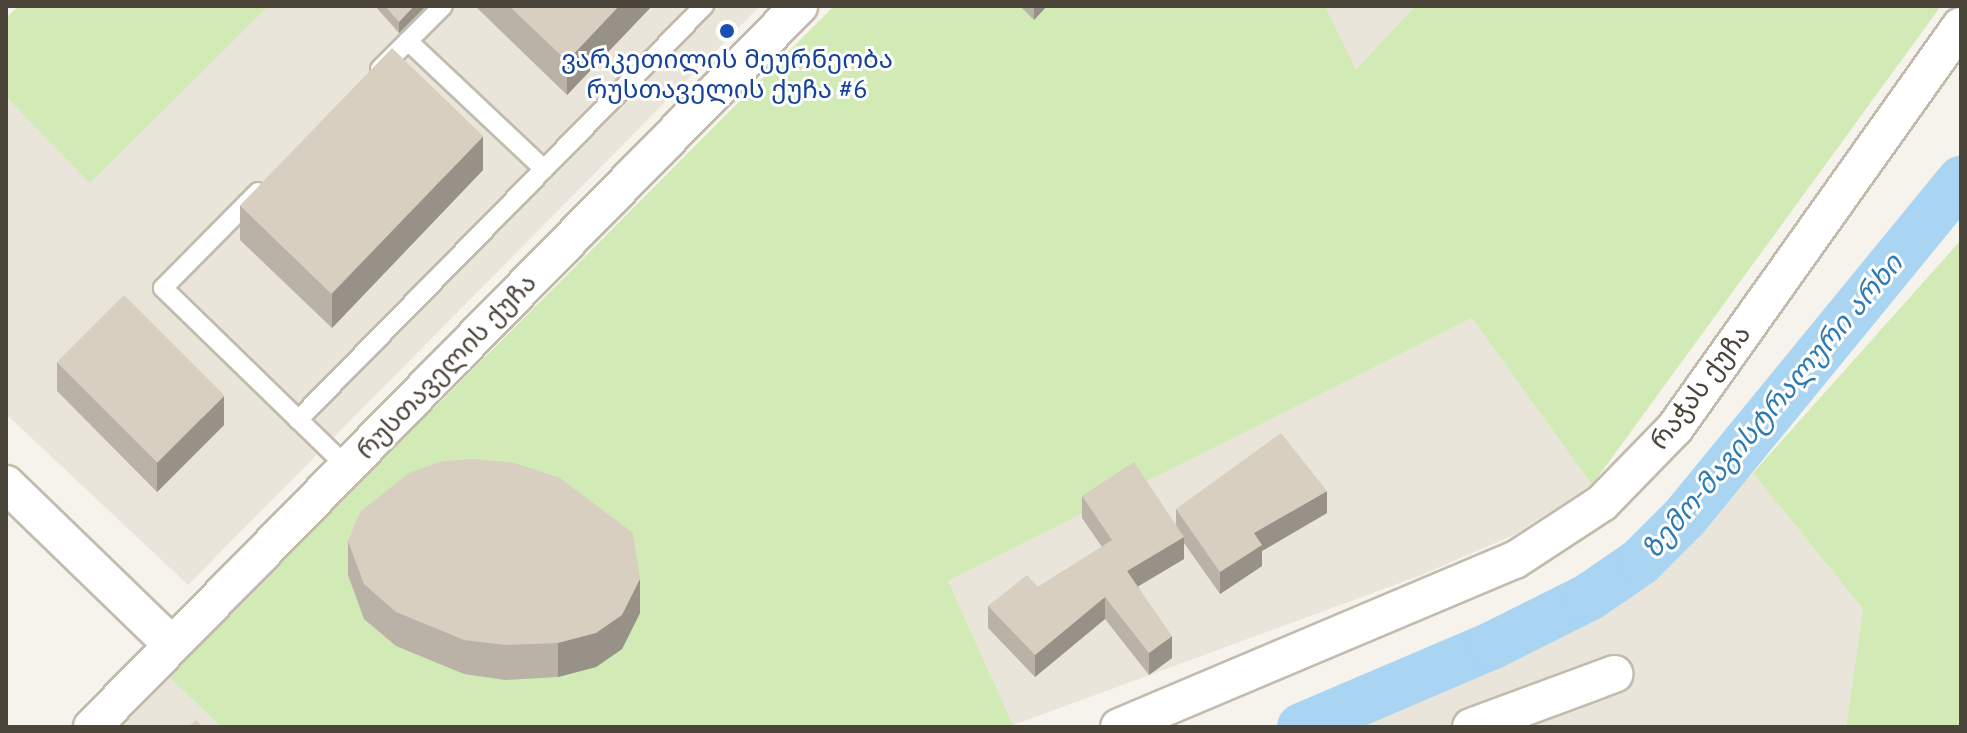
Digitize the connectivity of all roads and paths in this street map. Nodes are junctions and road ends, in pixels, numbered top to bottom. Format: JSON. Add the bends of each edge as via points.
{"nodes":[{"id":1,"x":443,"y":6,"type":"edge"},
{"id":2,"x":704,"y":6,"type":"edge"},
{"id":3,"x":799,"y":6,"type":"edge"},
{"id":4,"x":1961,"y":26,"type":"edge"},
{"id":5,"x":408,"y":41,"type":"junction"},
{"id":6,"x":364,"y":86,"type":"edge"},
{"id":7,"x":544,"y":169,"type":"junction"},
{"id":8,"x":274,"y":176,"type":"edge"},
{"id":9,"x":298,"y":420,"type":"junction"},
{"id":10,"x":347,"y":467,"type":"junction"},
{"id":11,"x":6,"y":484,"type":"edge"},
{"id":12,"x":172,"y":645,"type":"junction"},
{"id":13,"x":1614,"y":674,"type":"dead end"},
{"id":14,"x":1142,"y":723,"type":"edge"},
{"id":15,"x":92,"y":727,"type":"edge"},
{"id":16,"x":1471,"y":727,"type":"edge"}],
"edges":[{"from":1,"to":5,"type":"lane"},
{"from":2,"to":7,"type":"lane"},
{"from":3,"to":10,"type":"street","name":"რუსთაველის ქუჩა"},
{"from":4,"to":14,"type":"street","name":"რაჭას ქუჩა","via":[[1675,428],[1602,503],[1515,560]]},
{"from":5,"to":6,"type":"lane"},
{"from":5,"to":7,"type":"lane"},
{"from":7,"to":9,"type":"lane"},
{"from":8,"to":9,"type":"lane","via":[[163,288]]},
{"from":9,"to":10,"type":"lane"},
{"from":10,"to":12,"type":"street","name":"რუსთაველის ქუჩა"},
{"from":11,"to":12,"type":"street"},
{"from":12,"to":15,"type":"street","name":"რუსთაველის ქუჩა"},
{"from":13,"to":16,"type":"street"}]}
